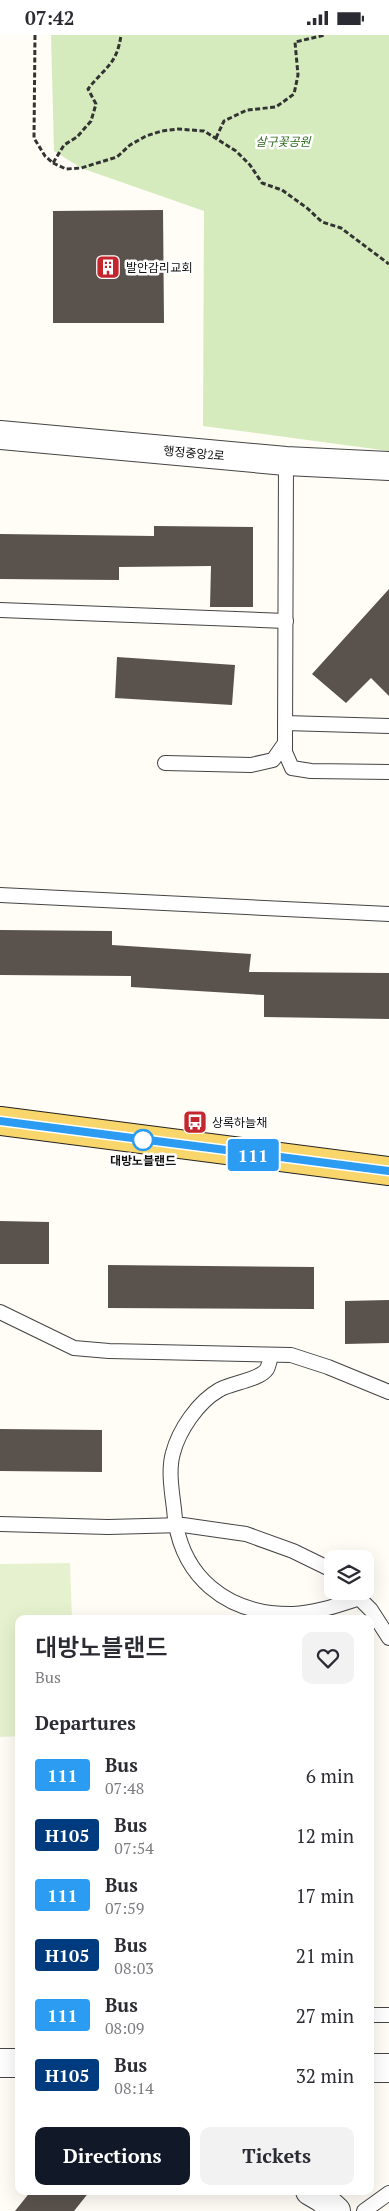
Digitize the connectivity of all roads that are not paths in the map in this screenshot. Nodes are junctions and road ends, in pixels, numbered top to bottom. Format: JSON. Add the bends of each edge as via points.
{"nodes":[{"id":1,"x":0,"y":435,"type":"edge"},
{"id":2,"x":286,"y":461,"type":"junction"},
{"id":3,"x":389,"y":466,"type":"edge"},
{"id":4,"x":0,"y":610,"type":"edge"},
{"id":5,"x":286,"y":621,"type":"junction"},
{"id":6,"x":285,"y":723,"type":"junction"},
{"id":7,"x":389,"y":726,"type":"edge"},
{"id":8,"x":285,"y":743,"type":"junction"},
{"id":9,"x":165,"y":763,"type":"dead end"},
{"id":10,"x":389,"y":772,"type":"edge"},
{"id":11,"x":0,"y":895,"type":"edge"},
{"id":12,"x":389,"y":914,"type":"edge"},
{"id":13,"x":0,"y":1121,"type":"edge"},
{"id":14,"x":389,"y":1171,"type":"edge"},
{"id":15,"x":0,"y":1313,"type":"edge"},
{"id":16,"x":271,"y":1355,"type":"junction"},
{"id":17,"x":389,"y":1392,"type":"edge"},
{"id":18,"x":0,"y":1525,"type":"edge"},
{"id":19,"x":175,"y":1525,"type":"junction"},
{"id":20,"x":324,"y":1566,"type":"edge"},
{"id":21,"x":345,"y":1600,"type":"edge"},
{"id":22,"x":361,"y":1600,"type":"edge"},
{"id":23,"x":385,"y":1624,"type":"edge"},
{"id":24,"x":389,"y":1638,"type":"edge"},
{"id":25,"x":374,"y":2015,"type":"edge"},
{"id":26,"x":389,"y":2015,"type":"edge"},
{"id":27,"x":0,"y":2063,"type":"edge"},
{"id":28,"x":15,"y":2063,"type":"edge"},
{"id":29,"x":374,"y":2068,"type":"edge"},
{"id":30,"x":389,"y":2068,"type":"edge"},
{"id":31,"x":389,"y":2193,"type":"edge"},
{"id":32,"x":317,"y":2195,"type":"edge"},
{"id":33,"x":336,"y":2211,"type":"edge"},
{"id":34,"x":364,"y":2211,"type":"edge"}],
"edges":[{"from":1,"to":2,"type":"street","name":"행정중앙2로"},
{"from":2,"to":3,"type":"street","name":"행정중앙2로"},
{"from":2,"to":5,"type":"lane"},
{"from":4,"to":5,"type":"lane"},
{"from":5,"to":6,"type":"lane"},
{"from":6,"to":7,"type":"lane"},
{"from":6,"to":8,"type":"lane"},
{"from":8,"to":9,"type":"lane","via":[[273,759],[251,765]]},
{"from":8,"to":10,"type":"lane","via":[[292,768]]},
{"from":11,"to":12,"type":"lane"},
{"from":13,"to":14,"type":"main road"},
{"from":15,"to":16,"type":"lane","via":[[74,1348]]},
{"from":16,"to":17,"type":"lane","via":[[291,1355]]},
{"from":16,"to":19,"type":"lane","via":[[266,1370],[256,1377],[218,1390],[180,1431],[172,1455]]},
{"from":18,"to":19,"type":"lane"},
{"from":19,"to":20,"type":"lane","via":[[246,1534]]},
{"from":19,"to":21,"type":"lane","via":[[179,1543],[198,1577],[230,1601],[294,1614],[324,1609]]},
{"from":22,"to":23,"type":"lane"},
{"from":23,"to":24,"type":"lane"},
{"from":25,"to":26,"type":"lane"},
{"from":27,"to":28,"type":"street"},
{"from":29,"to":30,"type":"street"},
{"from":31,"to":34,"type":"lane"},
{"from":32,"to":33,"type":"street"}]}
